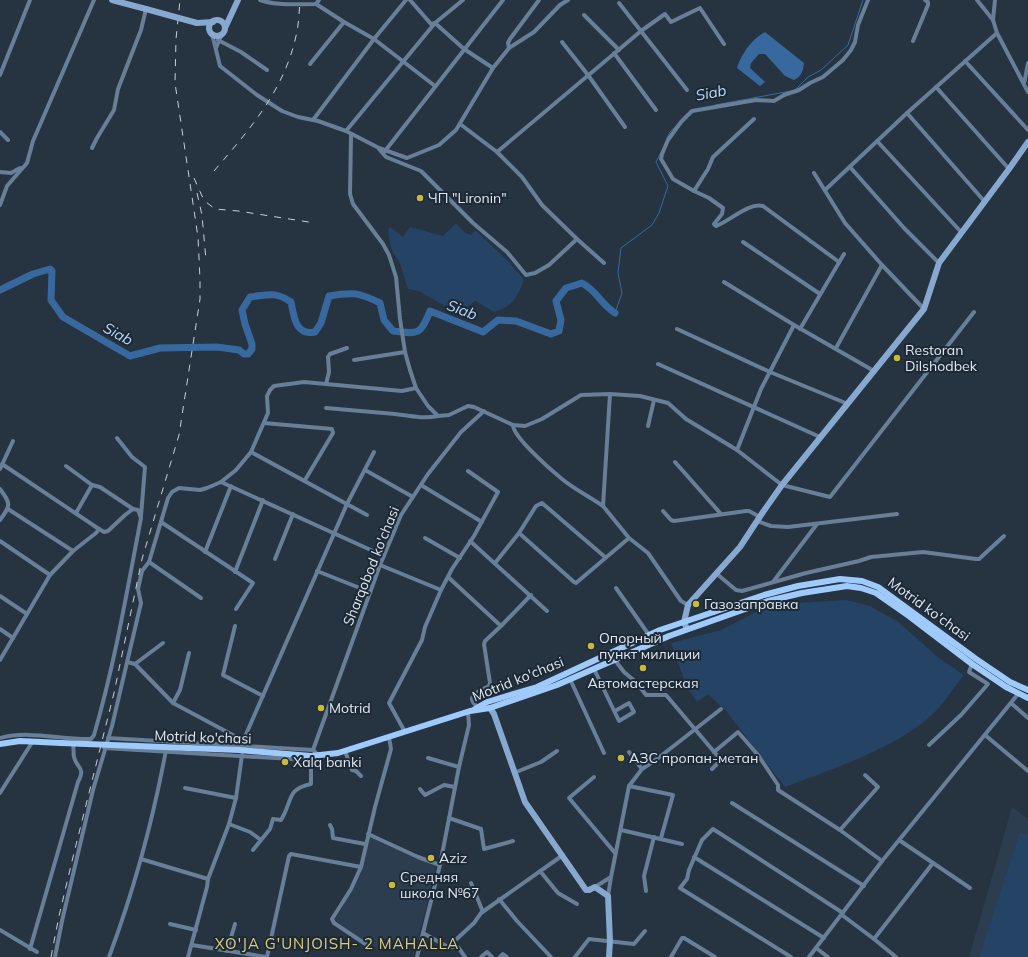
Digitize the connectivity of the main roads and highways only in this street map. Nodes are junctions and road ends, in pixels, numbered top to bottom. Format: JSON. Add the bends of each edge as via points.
{"nodes":[{"id":1,"x":1028,"y":690,"type":"edge"},
{"id":2,"x":1028,"y":698,"type":"edge"},
{"id":3,"x":469,"y":712,"type":"junction"},
{"id":4,"x":0,"y":744,"type":"edge"}],
"edges":[{"from":1,"to":3,"type":"main road","name":"Motrid ko'chasi","via":[[1010,682],[982,663],[878,587],[851,579],[781,590],[684,622],[649,635],[537,687],[487,702]]},
{"from":2,"to":3,"type":"main road","name":"Motrid ko'chasi","via":[[972,664],[884,598],[871,591],[842,586],[768,601],[687,629],[570,679],[490,708]]},
{"from":3,"to":4,"type":"main road","name":"Motrid ko'chasi","bridge":true,"via":[[331,755],[33,741]]}]}
